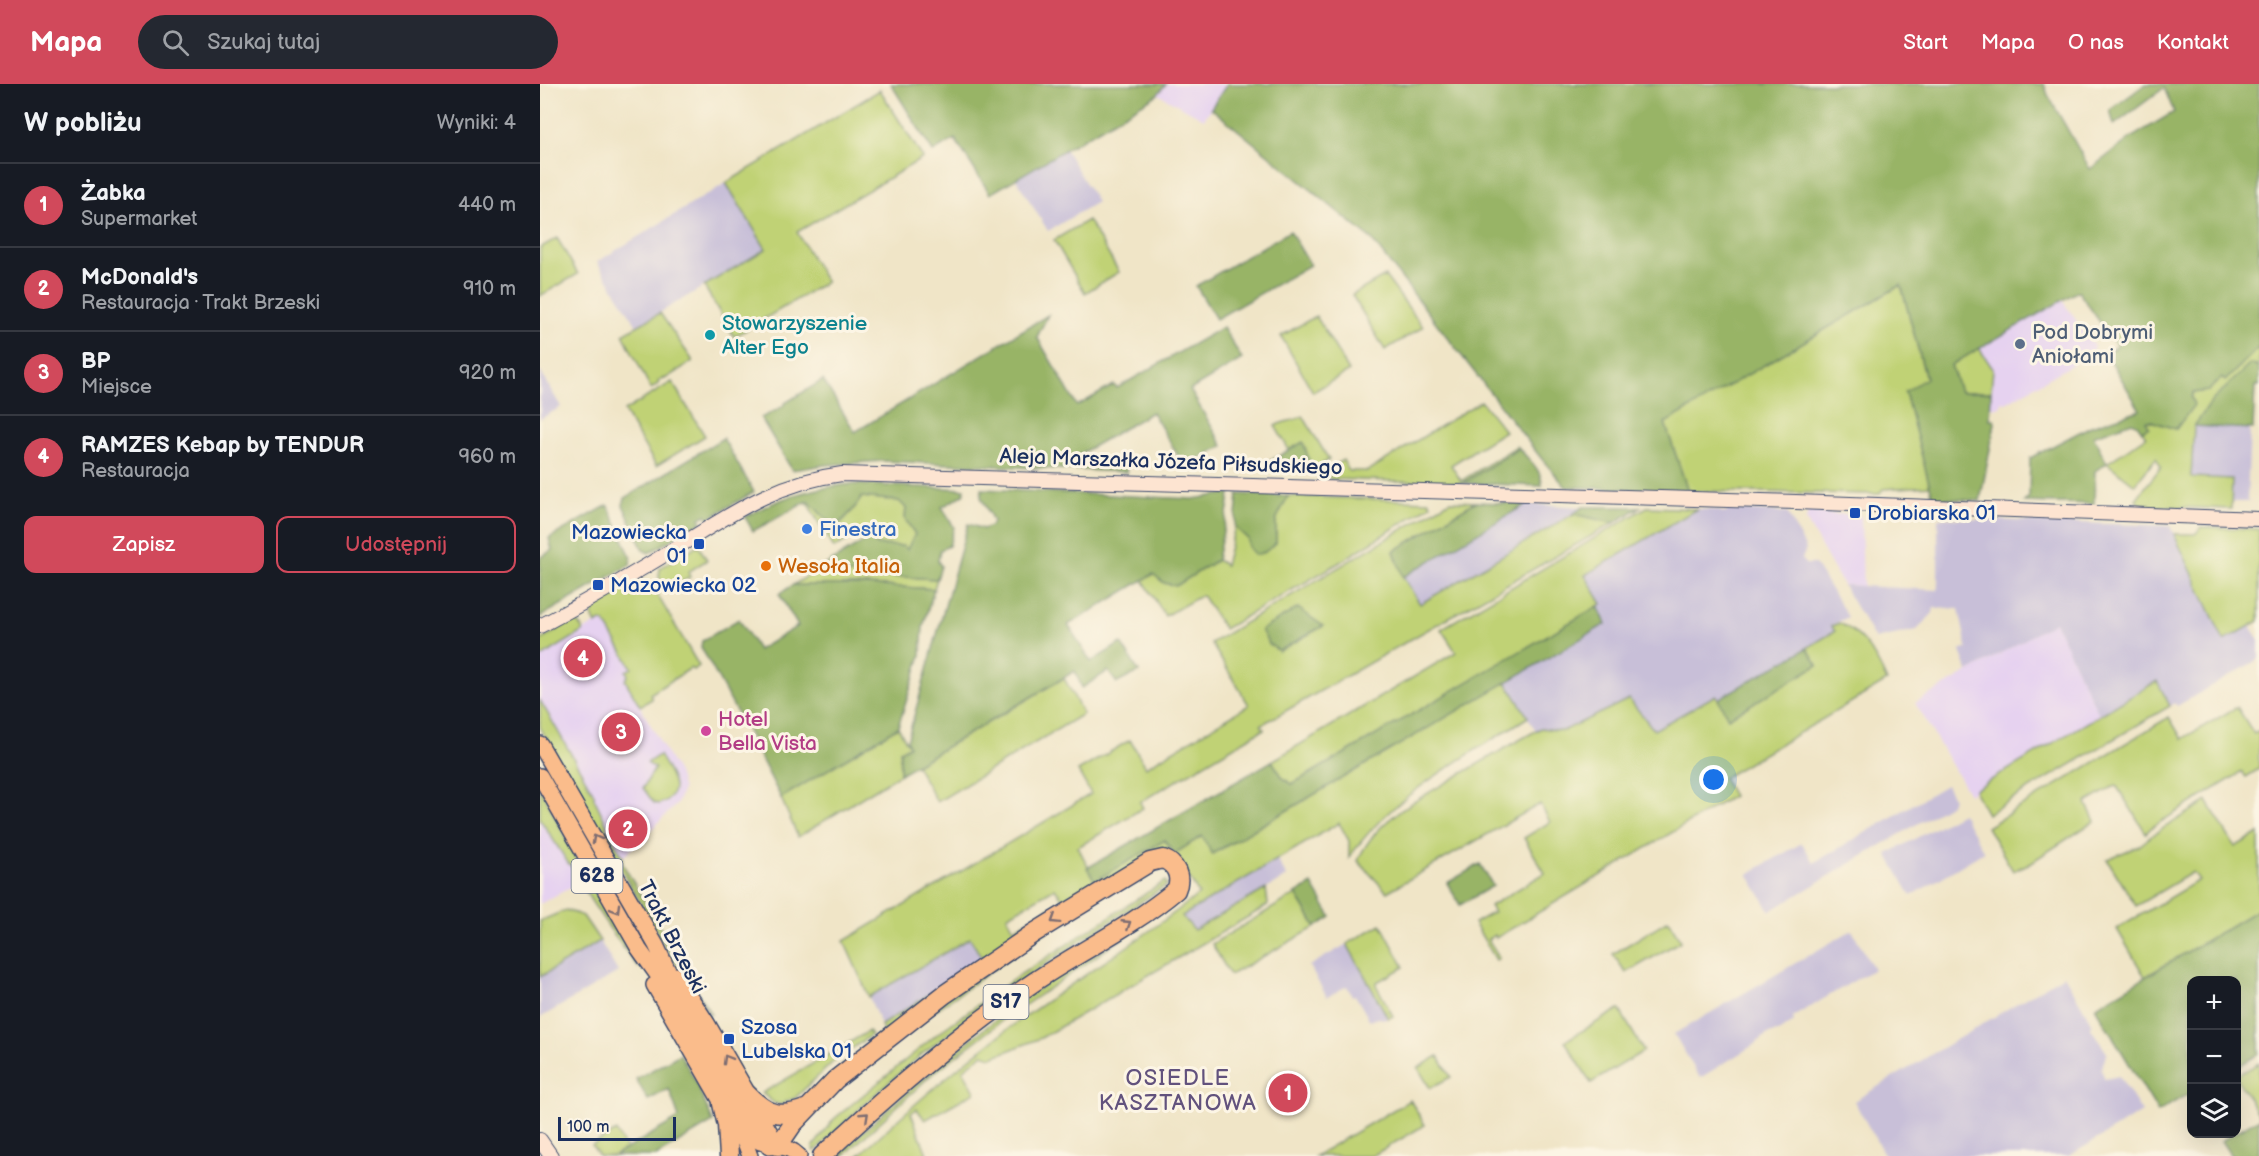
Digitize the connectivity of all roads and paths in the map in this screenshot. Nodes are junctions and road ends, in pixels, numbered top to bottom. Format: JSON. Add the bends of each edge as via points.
{"nodes":[{"id":1,"x":2259,"y":519,"type":"edge"},
{"id":2,"x":577,"y":607,"type":"junction"},
{"id":3,"x":540,"y":626,"type":"edge"},
{"id":4,"x":540,"y":632,"type":"edge"},
{"id":5,"x":540,"y":744,"type":"edge"},
{"id":6,"x":540,"y":776,"type":"edge"},
{"id":7,"x":656,"y":945,"type":"junction"},
{"id":8,"x":639,"y":949,"type":"junction"},
{"id":9,"x":693,"y":1025,"type":"junction"},
{"id":10,"x":747,"y":1094,"type":"junction"},
{"id":11,"x":722,"y":1104,"type":"junction"},
{"id":12,"x":808,"y":1108,"type":"junction"},
{"id":13,"x":540,"y":1140,"type":"edge"},
{"id":14,"x":769,"y":1144,"type":"junction"},
{"id":15,"x":551,"y":1156,"type":"edge"},
{"id":16,"x":729,"y":1156,"type":"edge"},
{"id":17,"x":751,"y":1156,"type":"edge"},
{"id":18,"x":799,"y":1156,"type":"edge"},
{"id":19,"x":822,"y":1156,"type":"edge"}],
"edges":[{"from":1,"to":2,"type":"main road","name":"Aleja Marszałka Józefa Piłsudskiego","via":[[842,474],[803,481],[765,496]]},
{"from":2,"to":3,"type":"main road","name":"Aleja Marszałka Józefa Piłsudskiego"},
{"from":2,"to":4,"type":"main road","name":"Aleja Marszałka Józefa Piłsudskiego"},
{"from":7,"to":5,"type":"main road","name":"Trakt Brzeski","number":"628","one_way":true},
{"from":6,"to":8,"type":"main road","name":"Trakt Brzeski","number":"628","one_way":true},
{"from":7,"to":9,"type":"main road","name":"Trakt Brzeski","number":"628"},
{"from":10,"to":7,"type":"main road","one_way":true},
{"from":8,"to":9,"type":"main road","name":"Trakt Brzeski","number":"628"},
{"from":8,"to":11,"type":"main road","via":[[670,1014]]},
{"from":9,"to":14,"type":"main road","name":"Trakt Brzeski","number":"628"},
{"from":10,"to":12,"type":"highway","via":[[772,1113]]},
{"from":10,"to":14,"type":"main road"},
{"from":11,"to":16,"type":"highway"},
{"from":11,"to":17,"type":"main road"},
{"from":12,"to":14,"type":"highway"},
{"from":19,"to":12,"type":"highway","number":"S17","one_way":true,"via":[[970,1028],[1176,890],[1179,882],[1174,867],[1162,859],[1150,862],[1034,933],[967,978],[835,1080]]},
{"from":13,"to":15,"type":"main road"},
{"from":14,"to":17,"type":"main road"},
{"from":14,"to":18,"type":"main road"}]}
